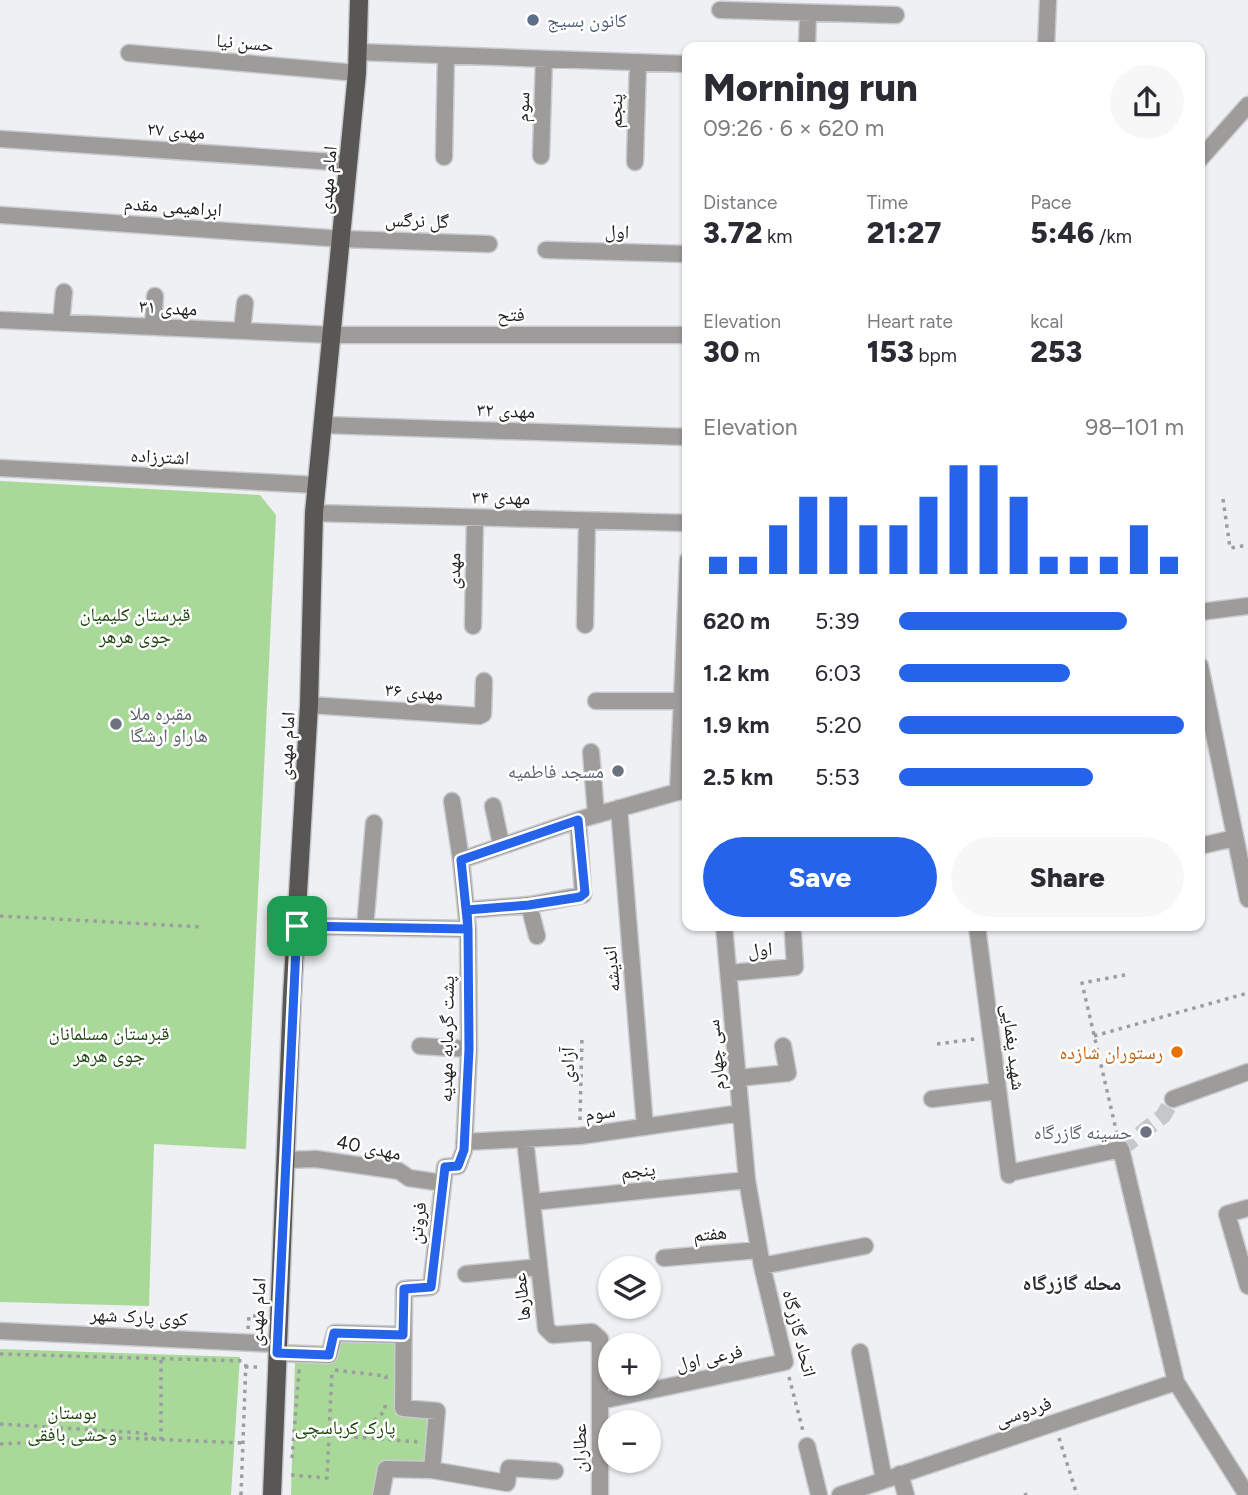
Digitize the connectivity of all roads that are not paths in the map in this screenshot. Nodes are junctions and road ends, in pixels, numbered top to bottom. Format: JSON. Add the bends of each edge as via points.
{"nodes":[{"id":1,"x":359,"y":0,"type":"edge"},
{"id":2,"x":1048,"y":0,"type":"edge"},
{"id":3,"x":720,"y":10,"type":"dead end"},
{"id":4,"x":808,"y":13,"type":"junction"},
{"id":5,"x":896,"y":15,"type":"dead end"},
{"id":6,"x":807,"y":42,"type":"edge"},
{"id":7,"x":1046,"y":42,"type":"edge"},
{"id":8,"x":358,"y":52,"type":"junction"},
{"id":9,"x":129,"y":53,"type":"dead end"},
{"id":10,"x":446,"y":55,"type":"junction"},
{"id":11,"x":544,"y":59,"type":"junction"},
{"id":12,"x":638,"y":62,"type":"junction"},
{"id":13,"x":682,"y":64,"type":"edge"},
{"id":14,"x":357,"y":73,"type":"junction"},
{"id":15,"x":1248,"y":105,"type":"edge"},
{"id":16,"x":0,"y":139,"type":"edge"},
{"id":17,"x":1205,"y":153,"type":"edge"},
{"id":18,"x":541,"y":156,"type":"dead end"},
{"id":19,"x":444,"y":157,"type":"dead end"},
{"id":20,"x":635,"y":162,"type":"dead end"},
{"id":21,"x":349,"y":163,"type":"junction"},
{"id":22,"x":0,"y":215,"type":"edge"},
{"id":23,"x":343,"y":239,"type":"junction"},
{"id":24,"x":489,"y":244,"type":"dead end"},
{"id":25,"x":546,"y":250,"type":"dead end"},
{"id":26,"x":682,"y":254,"type":"edge"},
{"id":27,"x":64,"y":292,"type":"dead end"},
{"id":28,"x":155,"y":296,"type":"dead end"},
{"id":29,"x":244,"y":303,"type":"dead end"},
{"id":30,"x":0,"y":320,"type":"edge"},
{"id":31,"x":61,"y":323,"type":"junction"},
{"id":32,"x":153,"y":327,"type":"junction"},
{"id":33,"x":242,"y":331,"type":"junction"},
{"id":34,"x":334,"y":335,"type":"junction"},
{"id":35,"x":682,"y":335,"type":"edge"},
{"id":36,"x":324,"y":425,"type":"junction"},
{"id":37,"x":682,"y":437,"type":"edge"},
{"id":38,"x":0,"y":468,"type":"edge"},
{"id":39,"x":317,"y":485,"type":"junction"},
{"id":40,"x":314,"y":513,"type":"junction"},
{"id":41,"x":475,"y":518,"type":"junction"},
{"id":42,"x":587,"y":521,"type":"junction"},
{"id":43,"x":682,"y":523,"type":"edge"},
{"id":44,"x":1248,"y":606,"type":"edge"},
{"id":45,"x":1205,"y":611,"type":"edge"},
{"id":46,"x":585,"y":625,"type":"dead end"},
{"id":47,"x":473,"y":626,"type":"dead end"},
{"id":48,"x":484,"y":681,"type":"dead end"},
{"id":49,"x":682,"y":689,"type":"edge"},
{"id":50,"x":1205,"y":691,"type":"edge"},
{"id":51,"x":596,"y":701,"type":"dead end"},
{"id":52,"x":681,"y":701,"type":"junction"},
{"id":53,"x":309,"y":705,"type":"junction"},
{"id":54,"x":682,"y":746,"type":"edge"},
{"id":55,"x":1217,"y":748,"type":"junction"},
{"id":56,"x":1205,"y":750,"type":"edge"},
{"id":57,"x":592,"y":752,"type":"dead end"},
{"id":58,"x":682,"y":790,"type":"edge"},
{"id":59,"x":452,"y":801,"type":"dead end"},
{"id":60,"x":494,"y":806,"type":"dead end"},
{"id":61,"x":619,"y":808,"type":"junction"},
{"id":62,"x":596,"y":814,"type":"junction"},
{"id":63,"x":578,"y":820,"type":"junction"},
{"id":64,"x":374,"y":823,"type":"dead end"},
{"id":65,"x":1236,"y":838,"type":"junction"},
{"id":66,"x":501,"y":844,"type":"junction"},
{"id":67,"x":1205,"y":845,"type":"edge"},
{"id":68,"x":461,"y":860,"type":"junction"},
{"id":69,"x":1248,"y":899,"type":"edge"},
{"id":70,"x":529,"y":905,"type":"junction"},
{"id":71,"x":467,"y":910,"type":"junction"},
{"id":72,"x":297,"y":926,"type":"junction"},
{"id":73,"x":365,"y":927,"type":"junction"},
{"id":74,"x":468,"y":929,"type":"junction"},
{"id":75,"x":725,"y":931,"type":"edge"},
{"id":76,"x":978,"y":931,"type":"edge"},
{"id":77,"x":793,"y":933,"type":"dead end"},
{"id":78,"x":537,"y":936,"type":"dead end"},
{"id":79,"x":729,"y":973,"type":"junction"},
{"id":80,"x":419,"y":1046,"type":"dead end"},
{"id":81,"x":783,"y":1046,"type":"dead end"},
{"id":82,"x":469,"y":1049,"type":"junction"},
{"id":83,"x":1248,"y":1072,"type":"edge"},
{"id":84,"x":738,"y":1078,"type":"junction"},
{"id":85,"x":998,"y":1091,"type":"junction"},
{"id":86,"x":1173,"y":1099,"type":"tunnel mouth"},
{"id":87,"x":932,"y":1100,"type":"dead end"},
{"id":88,"x":741,"y":1112,"type":"junction"},
{"id":89,"x":645,"y":1127,"type":"junction"},
{"id":90,"x":525,"y":1139,"type":"junction"},
{"id":91,"x":464,"y":1146,"type":"junction"},
{"id":92,"x":285,"y":1160,"type":"junction"},
{"id":93,"x":747,"y":1181,"type":"junction"},
{"id":94,"x":443,"y":1183,"type":"junction"},
{"id":95,"x":533,"y":1202,"type":"junction"},
{"id":96,"x":1248,"y":1208,"type":"edge"},
{"id":97,"x":865,"y":1245,"type":"dead end"},
{"id":98,"x":664,"y":1258,"type":"dead end"},
{"id":99,"x":760,"y":1258,"type":"junction"},
{"id":100,"x":539,"y":1267,"type":"junction"},
{"id":101,"x":466,"y":1274,"type":"dead end"},
{"id":102,"x":1248,"y":1286,"type":"edge"},
{"id":103,"x":0,"y":1331,"type":"edge"},
{"id":104,"x":403,"y":1335,"type":"junction"},
{"id":105,"x":277,"y":1348,"type":"junction"},
{"id":106,"x":860,"y":1352,"type":"dead end"},
{"id":107,"x":785,"y":1362,"type":"joint"},
{"id":108,"x":1176,"y":1382,"type":"junction"},
{"id":109,"x":600,"y":1401,"type":"junction"},
{"id":110,"x":807,"y":1446,"type":"road end"},
{"id":111,"x":432,"y":1471,"type":"junction"},
{"id":112,"x":555,"y":1471,"type":"dead end"},
{"id":113,"x":900,"y":1474,"type":"junction"},
{"id":114,"x":884,"y":1480,"type":"junction"},
{"id":115,"x":1244,"y":1485,"type":"edge"},
{"id":116,"x":272,"y":1495,"type":"edge"},
{"id":117,"x":382,"y":1495,"type":"edge"},
{"id":118,"x":600,"y":1495,"type":"edge"},
{"id":119,"x":819,"y":1495,"type":"edge"},
{"id":120,"x":840,"y":1495,"type":"edge"},
{"id":121,"x":906,"y":1495,"type":"edge"}],
"edges":[{"from":1,"to":8,"type":"main road","name":"امام مهدی"},
{"from":2,"to":7,"type":"street"},
{"from":3,"to":4,"type":"street"},
{"from":4,"to":5,"type":"street"},
{"from":4,"to":6,"type":"street"},
{"from":8,"to":10,"type":"street"},
{"from":8,"to":14,"type":"main road","name":"امام مهدی"},
{"from":9,"to":14,"type":"street","name":"حسن نیا"},
{"from":10,"to":11,"type":"street"},
{"from":10,"to":19,"type":"street"},
{"from":11,"to":12,"type":"street"},
{"from":11,"to":18,"type":"street","name":"سوم"},
{"from":12,"to":13,"type":"street"},
{"from":12,"to":20,"type":"street","name":"پنجم"},
{"from":14,"to":21,"type":"main road","name":"امام مهدی"},
{"from":15,"to":17,"type":"street"},
{"from":16,"to":21,"type":"street","name":"مهدی ۲۷"},
{"from":21,"to":23,"type":"main road","name":"امام مهدی"},
{"from":22,"to":23,"type":"street","name":"ابراهیمی مقدم"},
{"from":23,"to":24,"type":"street","name":"گل نرگس"},
{"from":23,"to":34,"type":"main road","name":"امام مهدی"},
{"from":25,"to":26,"type":"street","name":"اول"},
{"from":27,"to":31,"type":"street"},
{"from":28,"to":32,"type":"street"},
{"from":29,"to":33,"type":"street"},
{"from":30,"to":31,"type":"street","name":"مهدی ۳۱"},
{"from":31,"to":32,"type":"street","name":"مهدی ۳۱"},
{"from":32,"to":33,"type":"street","name":"مهدی ۳۱"},
{"from":33,"to":34,"type":"street","name":"مهدی ۳۱"},
{"from":34,"to":35,"type":"street","name":"فتح"},
{"from":34,"to":36,"type":"main road","name":"امام مهدی"},
{"from":36,"to":37,"type":"street","name":"مهدی ۳۲"},
{"from":36,"to":39,"type":"main road","name":"امام مهدی"},
{"from":38,"to":39,"type":"street","name":"اشترزاده"},
{"from":39,"to":40,"type":"main road","name":"امام مهدی"},
{"from":40,"to":41,"type":"street","name":"مهدی ۳۴"},
{"from":40,"to":53,"type":"main road","name":"امام مهدی"},
{"from":41,"to":42,"type":"street","name":"مهدی ۳۴"},
{"from":41,"to":47,"type":"street","name":"مهدی"},
{"from":42,"to":43,"type":"street","name":"مهدی ۳۴"},
{"from":42,"to":46,"type":"street"},
{"from":44,"to":45,"type":"street"},
{"from":48,"to":53,"type":"street","name":"مهدی ۳۶","via":[[479,716]]},
{"from":49,"to":52,"type":"street"},
{"from":50,"to":55,"type":"street"},
{"from":51,"to":52,"type":"street"},
{"from":52,"to":54,"type":"street"},
{"from":53,"to":72,"type":"main road","name":"امام مهدی"},
{"from":55,"to":56,"type":"street"},
{"from":55,"to":65,"type":"street"},
{"from":57,"to":62,"type":"street"},
{"from":58,"to":61,"type":"street"},
{"from":59,"to":68,"type":"street","name":"پشت گرمابه مهدیه"},
{"from":60,"to":66,"type":"street"},
{"from":61,"to":62,"type":"street"},
{"from":61,"to":89,"type":"street","name":"اندیشه"},
{"from":62,"to":63,"type":"street"},
{"from":63,"to":66,"type":"street"},
{"from":63,"to":70,"type":"street","via":[[585,893]]},
{"from":64,"to":73,"type":"street"},
{"from":65,"to":67,"type":"street"},
{"from":65,"to":69,"type":"street"},
{"from":66,"to":68,"type":"street"},
{"from":68,"to":71,"type":"street","name":"پشت گرمابه مهدیه"},
{"from":70,"to":71,"type":"street"},
{"from":70,"to":78,"type":"street"},
{"from":71,"to":74,"type":"street","name":"پشت گرمابه مهدیه"},
{"from":72,"to":73,"type":"street"},
{"from":72,"to":92,"type":"main road","name":"امام مهدی"},
{"from":73,"to":74,"type":"street"},
{"from":74,"to":82,"type":"street","name":"پشت گرمابه مهدیه"},
{"from":75,"to":79,"type":"street","name":"سی چهارم"},
{"from":76,"to":85,"type":"street","name":"شهید یغمایی"},
{"from":77,"to":79,"type":"street","name":"اول","via":[[795,967]]},
{"from":79,"to":84,"type":"street","name":"سی چهارم"},
{"from":80,"to":82,"type":"street"},
{"from":81,"to":84,"type":"street","via":[[788,1073]]},
{"from":82,"to":91,"type":"street","name":"پشت گرمابه مهدیه"},
{"from":83,"to":86,"type":"street"},
{"from":84,"to":88,"type":"street","name":"سی چهارم"},
{"from":85,"to":87,"type":"street"},
{"from":85,"to":108,"type":"street","name":"شهید یغمایی","via":[[1009,1174],[1121,1150]]},
{"from":88,"to":89,"type":"street","name":"سوم"},
{"from":88,"to":93,"type":"street","name":"سی چهارم"},
{"from":89,"to":90,"type":"street","name":"سوم"},
{"from":90,"to":91,"type":"street","name":"سوم"},
{"from":90,"to":95,"type":"street","name":"عطارها"},
{"from":91,"to":94,"type":"street","name":"فروتن","via":[[458,1166],[445,1167]]},
{"from":92,"to":94,"type":"street","name":"مهدی 40","via":[[316,1159],[399,1171],[409,1178]]},
{"from":92,"to":105,"type":"main road","name":"امام مهدی"},
{"from":93,"to":95,"type":"street","name":"پنجم"},
{"from":93,"to":99,"type":"street","name":"اتحاد گازرگاه"},
{"from":94,"to":104,"type":"street","name":"فروتن","via":[[431,1287],[404,1289]]},
{"from":95,"to":100,"type":"street","name":"عطارها"},
{"from":96,"to":102,"type":"street","via":[[1227,1214]]},
{"from":97,"to":99,"type":"street"},
{"from":98,"to":99,"type":"street","name":"هفتم"},
{"from":99,"to":107,"type":"street","name":"اتحاد گازرگاه"},
{"from":100,"to":101,"type":"street"},
{"from":100,"to":109,"type":"street","name":"عطارها","via":[[549,1333],[592,1332],[600,1339]]},
{"from":103,"to":105,"type":"street","name":"کوی پارک شهر","via":[[246,1342]]},
{"from":104,"to":105,"type":"street","name":"کوی پارک شهر","via":[[334,1333],[331,1363]]},
{"from":104,"to":111,"type":"street","via":[[403,1408],[437,1411]]},
{"from":105,"to":116,"type":"main road","name":"امام مهدی"},
{"from":106,"to":114,"type":"street"},
{"from":107,"to":109,"type":"street","name":"فرعی اول"},
{"from":108,"to":113,"type":"street","name":"فردوسی"},
{"from":108,"to":115,"type":"street"},
{"from":109,"to":118,"type":"street","name":"عطاران"},
{"from":110,"to":119,"type":"street"},
{"from":111,"to":112,"type":"street","via":[[507,1483],[509,1468]]},
{"from":111,"to":117,"type":"street","via":[[386,1469]]},
{"from":113,"to":114,"type":"street","name":"فردوسی"},
{"from":113,"to":121,"type":"street"},
{"from":114,"to":120,"type":"street","name":"فردوسی"}]}
